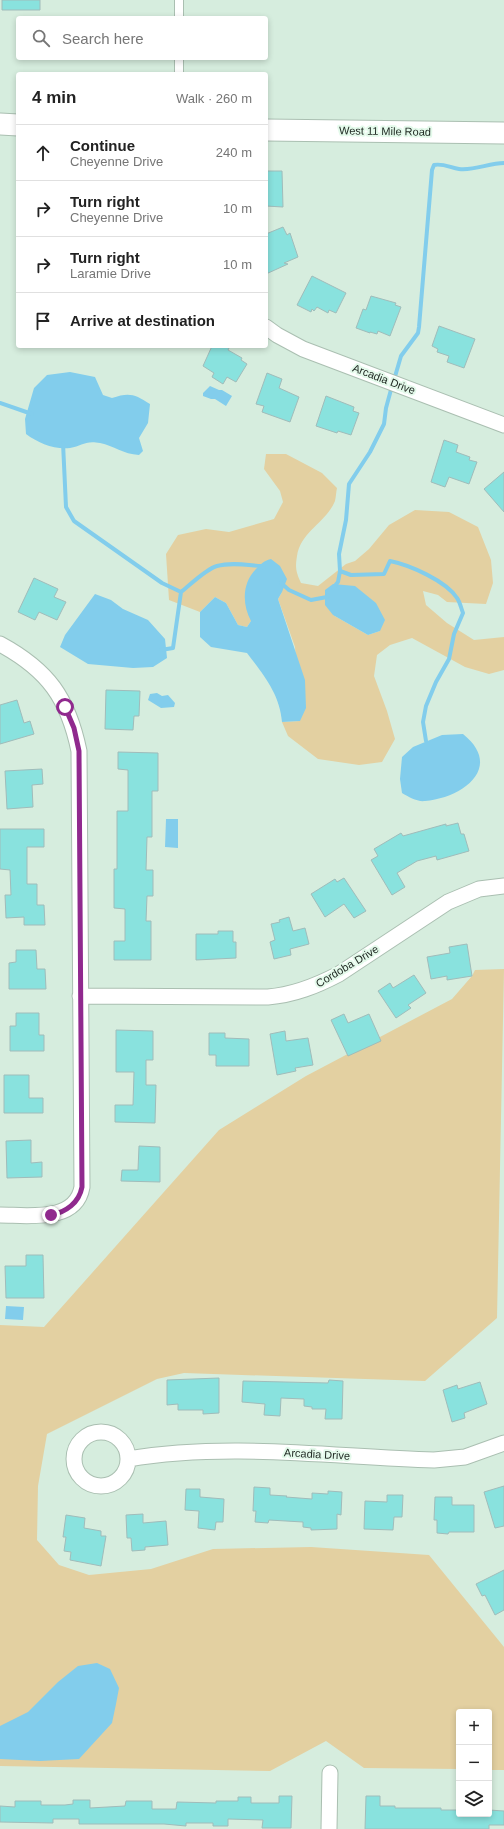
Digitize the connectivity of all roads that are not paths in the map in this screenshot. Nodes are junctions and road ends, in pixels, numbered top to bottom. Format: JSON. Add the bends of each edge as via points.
{"nodes":[{"id":1,"x":178,"y":0,"type":"edge"},
{"id":2,"x":178,"y":16,"type":"edge"},
{"id":3,"x":178,"y":60,"type":"edge"},
{"id":4,"x":178,"y":72,"type":"edge"},
{"id":5,"x":0,"y":124,"type":"edge"},
{"id":6,"x":16,"y":125,"type":"edge"},
{"id":7,"x":268,"y":130,"type":"edge"},
{"id":8,"x":504,"y":133,"type":"edge"},
{"id":9,"x":268,"y":328,"type":"edge"},
{"id":10,"x":504,"y":425,"type":"edge"},
{"id":11,"x":0,"y":644,"type":"edge"},
{"id":12,"x":504,"y":886,"type":"edge"},
{"id":13,"x":80,"y":996,"type":"junction"},
{"id":14,"x":0,"y":1215,"type":"edge"},
{"id":15,"x":504,"y":1443,"type":"edge"},
{"id":16,"x":128,"y":1459,"type":"dead end"},
{"id":17,"x":330,"y":1772,"type":"dead end"},
{"id":18,"x":329,"y":1829,"type":"edge"}],
"edges":[{"from":1,"to":2,"type":"lane"},
{"from":3,"to":4,"type":"lane"},
{"from":5,"to":6,"type":"street"},
{"from":7,"to":8,"type":"street","name":"West 11 Mile Road"},
{"from":9,"to":10,"type":"street","name":"Arcadia Drive","via":[[303,349]]},
{"from":11,"to":13,"type":"street","via":[[31,664],[48,680],[65,707],[74,728],[79,751]]},
{"from":12,"to":13,"type":"street","name":"Cordoba Drive","via":[[479,889],[448,902],[339,974],[298,992],[268,997]]},
{"from":13,"to":14,"type":"street","via":[[81,1193],[73,1204],[51,1215]]},
{"from":15,"to":16,"type":"street","name":"Arcadia Drive","via":[[465,1457],[434,1460],[204,1450]]},
{"from":17,"to":18,"type":"street"}]}
